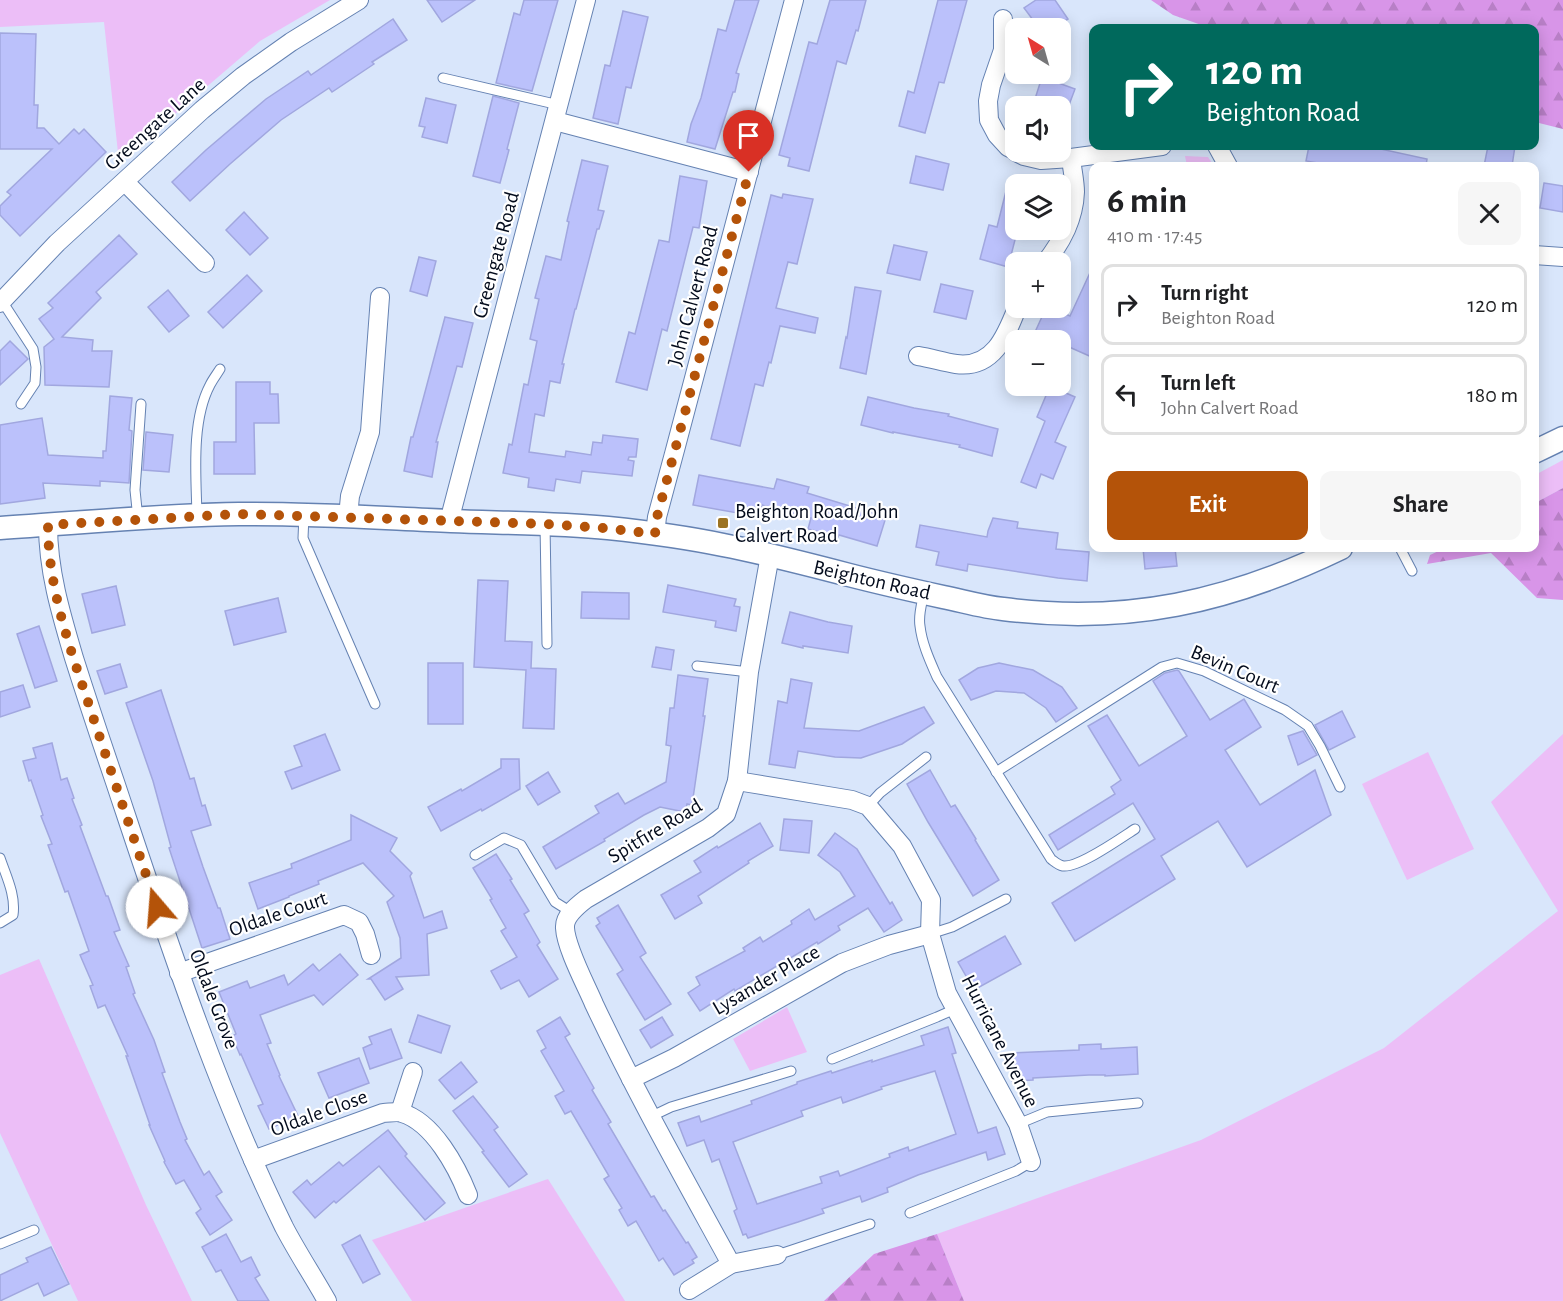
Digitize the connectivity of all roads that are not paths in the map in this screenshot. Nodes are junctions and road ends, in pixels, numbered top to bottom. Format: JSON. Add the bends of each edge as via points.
{"nodes":[{"id":1,"x":358,"y":0,"type":"edge"},
{"id":2,"x":586,"y":0,"type":"edge"},
{"id":3,"x":794,"y":0,"type":"edge"},
{"id":4,"x":1003,"y":19,"type":"dead end"},
{"id":5,"x":443,"y":78,"type":"dead end"},
{"id":6,"x":557,"y":113,"type":"junction"},
{"id":7,"x":1005,"y":144,"type":"edge"},
{"id":8,"x":1137,"y":150,"type":"edge"},
{"id":9,"x":1071,"y":158,"type":"joint"},
{"id":10,"x":749,"y":172,"type":"junction"},
{"id":11,"x":124,"y":182,"type":"junction"},
{"id":12,"x":1053,"y":252,"type":"edge"},
{"id":13,"x":1539,"y":256,"type":"edge"},
{"id":14,"x":1563,"y":258,"type":"edge"},
{"id":15,"x":205,"y":263,"type":"dead end"},
{"id":16,"x":380,"y":297,"type":"dead end"},
{"id":17,"x":1,"y":300,"type":"edge"},
{"id":18,"x":1012,"y":318,"type":"edge"},
{"id":19,"x":918,"y":356,"type":"dead end"},
{"id":20,"x":220,"y":369,"type":"dead end"},
{"id":21,"x":21,"y":404,"type":"dead end"},
{"id":22,"x":141,"y":404,"type":"dead end"},
{"id":23,"x":1563,"y":438,"type":"edge"},
{"id":24,"x":1539,"y":450,"type":"edge"},
{"id":25,"x":304,"y":515,"type":"junction"},
{"id":26,"x":197,"y":516,"type":"junction"},
{"id":27,"x":348,"y":517,"type":"junction"},
{"id":28,"x":138,"y":519,"type":"junction"},
{"id":29,"x":452,"y":521,"type":"junction"},
{"id":30,"x":545,"y":524,"type":"junction"},
{"id":31,"x":48,"y":525,"type":"junction"},
{"id":32,"x":0,"y":528,"type":"edge"},
{"id":33,"x":655,"y":534,"type":"junction"},
{"id":34,"x":1332,"y":552,"type":"edge"},
{"id":35,"x":1402,"y":552,"type":"edge"},
{"id":36,"x":770,"y":555,"type":"junction"},
{"id":37,"x":1412,"y":571,"type":"dead end"},
{"id":38,"x":924,"y":593,"type":"junction"},
{"id":39,"x":547,"y":644,"type":"dead end"},
{"id":40,"x":697,"y":666,"type":"dead end"},
{"id":41,"x":748,"y":672,"type":"junction"},
{"id":42,"x":375,"y":704,"type":"dead end"},
{"id":43,"x":926,"y":757,"type":"dead end"},
{"id":44,"x":996,"y":772,"type":"junction"},
{"id":45,"x":737,"y":781,"type":"junction"},
{"id":46,"x":1340,"y":788,"type":"dead end"},
{"id":47,"x":868,"y":806,"type":"junction"},
{"id":48,"x":1135,"y":829,"type":"dead end"},
{"id":49,"x":475,"y":855,"type":"dead end"},
{"id":50,"x":0,"y":858,"type":"edge"},
{"id":51,"x":1006,"y":899,"type":"dead end"},
{"id":52,"x":571,"y":912,"type":"junction"},
{"id":53,"x":0,"y":923,"type":"edge"},
{"id":54,"x":930,"y":934,"type":"junction"},
{"id":55,"x":370,"y":955,"type":"dead end"},
{"id":56,"x":179,"y":973,"type":"junction"},
{"id":57,"x":955,"y":1009,"type":"junction"},
{"id":58,"x":832,"y":1059,"type":"dead end"},
{"id":59,"x":791,"y":1071,"type":"dead end"},
{"id":60,"x":412,"y":1072,"type":"dead end"},
{"id":61,"x":631,"y":1079,"type":"junction"},
{"id":62,"x":1138,"y":1103,"type":"dead end"},
{"id":63,"x":400,"y":1112,"type":"junction"},
{"id":64,"x":650,"y":1117,"type":"junction"},
{"id":65,"x":1018,"y":1124,"type":"junction"},
{"id":66,"x":253,"y":1160,"type":"junction"},
{"id":67,"x":1032,"y":1162,"type":"joint"},
{"id":68,"x":468,"y":1195,"type":"dead end"},
{"id":69,"x":910,"y":1213,"type":"dead end"},
{"id":70,"x":870,"y":1224,"type":"dead end"},
{"id":71,"x":34,"y":1230,"type":"dead end"},
{"id":72,"x":0,"y":1244,"type":"edge"},
{"id":73,"x":777,"y":1255,"type":"joint"},
{"id":74,"x":731,"y":1264,"type":"junction"},
{"id":75,"x":688,"y":1290,"type":"dead end"},
{"id":76,"x":327,"y":1301,"type":"edge"}],
"edges":[{"from":1,"to":11,"type":"street","name":"Greengate Lane","via":[[243,76]]},
{"from":2,"to":6,"type":"street","name":"Greengate Road"},
{"from":3,"to":10,"type":"street","name":"John Calvert Road"},
{"from":4,"to":7,"type":"street","via":[[1003,51],[988,101],[989,120]]},
{"from":5,"to":6,"type":"lane"},
{"from":6,"to":10,"type":"street"},
{"from":6,"to":29,"type":"street","name":"Greengate Road"},
{"from":8,"to":9,"type":"street"},
{"from":9,"to":12,"type":"street","via":[[1075,192],[1071,219]]},
{"from":10,"to":33,"type":"street","name":"John Calvert Road"},
{"from":11,"to":15,"type":"street"},
{"from":11,"to":17,"type":"street","name":"Greengate Lane"},
{"from":13,"to":14,"type":"street"},
{"from":16,"to":27,"type":"street","via":[[370,432],[350,496]]},
{"from":17,"to":21,"type":"lane","via":[[33,349],[35,383]]},
{"from":18,"to":19,"type":"street","via":[[1000,344],[987,358],[967,365]]},
{"from":20,"to":26,"type":"lane","via":[[201,409]]},
{"from":22,"to":28,"type":"lane","via":[[135,490]]},
{"from":23,"to":24,"type":"street"},
{"from":25,"to":26,"type":"street","name":"Beighton Road"},
{"from":25,"to":27,"type":"street","name":"Beighton Road"},
{"from":25,"to":42,"type":"lane","via":[[303,538]]},
{"from":26,"to":28,"type":"street","name":"Beighton Road"},
{"from":27,"to":29,"type":"street","name":"Beighton Road"},
{"from":28,"to":31,"type":"street","name":"Beighton Road"},
{"from":29,"to":30,"type":"street","name":"Beighton Road"},
{"from":30,"to":33,"type":"street","name":"Beighton Road"},
{"from":30,"to":39,"type":"lane"},
{"from":31,"to":32,"type":"street","name":"Beighton Road"},
{"from":31,"to":56,"type":"street","name":"Oldale Grove","via":[[59,608]]},
{"from":33,"to":36,"type":"street","name":"Beighton Road"},
{"from":34,"to":38,"type":"street","name":"Beighton Road","via":[[1248,587],[1137,611],[1071,614],[1002,609]]},
{"from":35,"to":37,"type":"lane"},
{"from":36,"to":38,"type":"street","name":"Beighton Road"},
{"from":36,"to":41,"type":"street","name":"Spitfire Road"},
{"from":38,"to":44,"type":"lane","via":[[920,626],[927,653],[937,677]]},
{"from":40,"to":41,"type":"lane"},
{"from":41,"to":45,"type":"street","name":"Spitfire Road"},
{"from":43,"to":47,"type":"lane"},
{"from":44,"to":46,"type":"lane","name":"Bevin Court","via":[[1162,667],[1177,663],[1204,671],[1285,710],[1308,726]]},
{"from":44,"to":48,"type":"lane","via":[[1051,859],[1059,864],[1078,863]]},
{"from":45,"to":47,"type":"street"},
{"from":45,"to":52,"type":"street","name":"Spitfire Road","via":[[726,814]]},
{"from":47,"to":54,"type":"street","name":"Hurricane Avenue","via":[[902,846],[931,900]]},
{"from":49,"to":52,"type":"lane","via":[[504,838],[521,845],[555,902]]},
{"from":50,"to":53,"type":"lane","via":[[15,905],[13,915]]},
{"from":51,"to":54,"type":"lane"},
{"from":52,"to":61,"type":"street","via":[[564,925],[567,939]]},
{"from":54,"to":57,"type":"street","name":"Hurricane Avenue"},
{"from":54,"to":61,"type":"street","name":"Lysander Place","via":[[842,963]]},
{"from":55,"to":56,"type":"street","name":"Oldale Court","via":[[359,922],[344,915]]},
{"from":56,"to":66,"type":"street","name":"Oldale Grove"},
{"from":57,"to":58,"type":"lane"},
{"from":57,"to":65,"type":"street","name":"Hurricane Avenue"},
{"from":59,"to":64,"type":"lane"},
{"from":60,"to":63,"type":"street","name":"Oldale Close"},
{"from":61,"to":64,"type":"street"},
{"from":62,"to":65,"type":"lane","via":[[1047,1112]]},
{"from":63,"to":66,"type":"street","name":"Oldale Close","via":[[383,1113]]},
{"from":63,"to":68,"type":"street","name":"Oldale Close","via":[[412,1117],[435,1138],[454,1162]]},
{"from":64,"to":74,"type":"street"},
{"from":65,"to":67,"type":"street","name":"Hurricane Avenue"},
{"from":66,"to":76,"type":"street","name":"Oldale Grove","via":[[285,1228]]},
{"from":67,"to":69,"type":"lane"},
{"from":70,"to":73,"type":"lane"},
{"from":71,"to":72,"type":"lane"},
{"from":73,"to":74,"type":"street"},
{"from":74,"to":75,"type":"street"}]}
